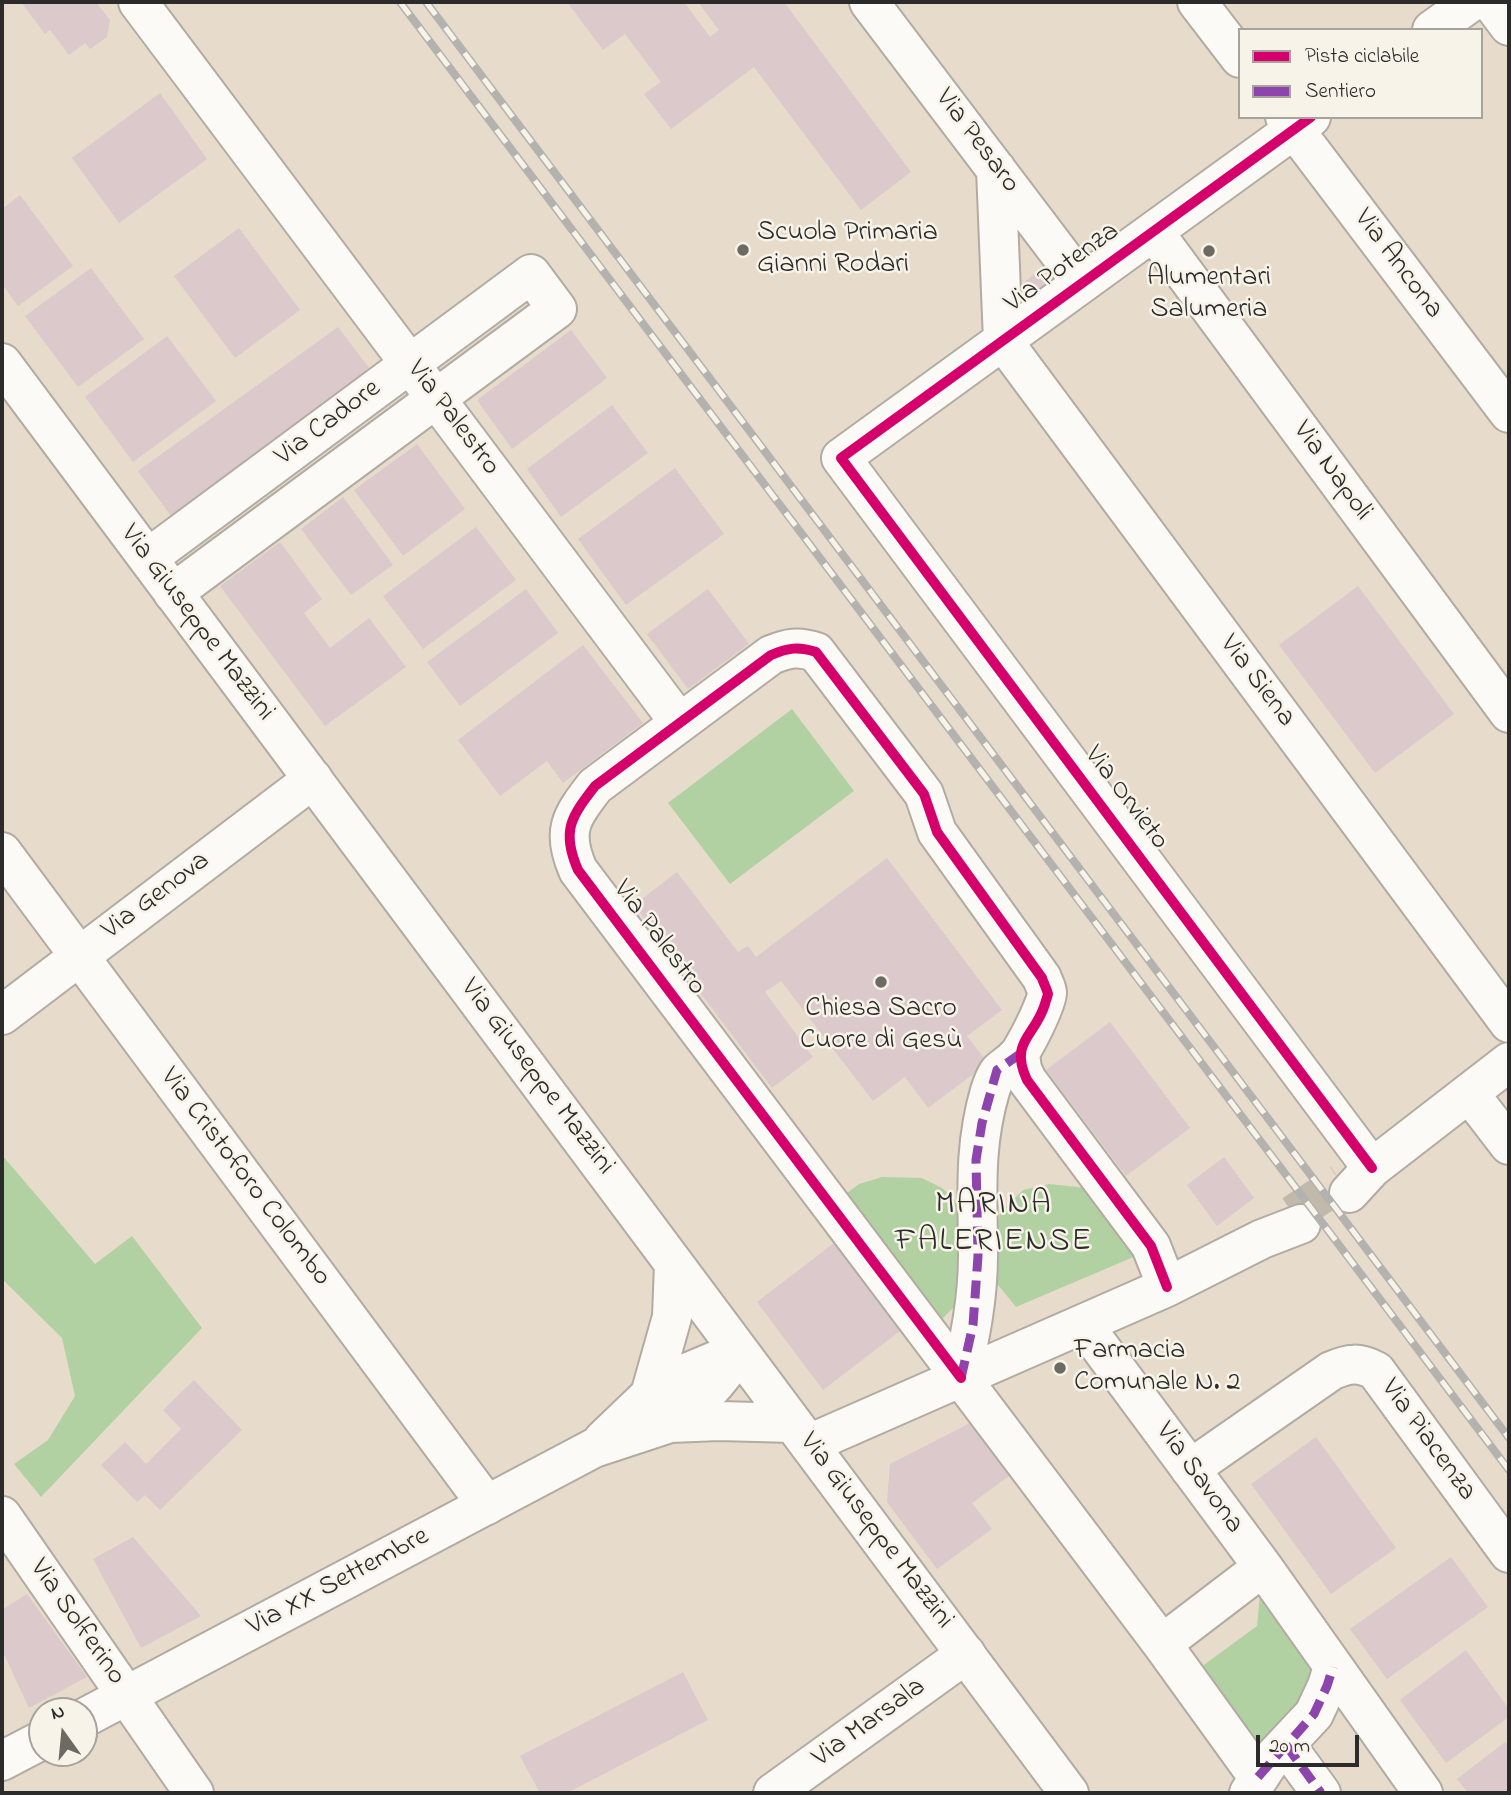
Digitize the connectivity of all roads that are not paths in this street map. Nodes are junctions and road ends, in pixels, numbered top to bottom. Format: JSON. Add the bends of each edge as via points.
{"nodes":[{"id":1,"x":138,"y":2,"type":"edge"},
{"id":2,"x":869,"y":2,"type":"edge"},
{"id":3,"x":1197,"y":2,"type":"edge"},
{"id":4,"x":1471,"y":2,"type":"edge"},
{"id":5,"x":1491,"y":2,"type":"edge"},
{"id":6,"x":1509,"y":26,"type":"edge"},
{"id":7,"x":1435,"y":28,"type":"edge"},
{"id":8,"x":1238,"y":55,"type":"edge"},
{"id":9,"x":1297,"y":121,"type":"edge"},
{"id":10,"x":996,"y":169,"type":"junction"},
{"id":11,"x":1154,"y":232,"type":"junction"},
{"id":12,"x":1082,"y":283,"type":"junction"},
{"id":13,"x":1003,"y":341,"type":"junction"},
{"id":14,"x":2,"y":363,"type":"edge"},
{"id":15,"x":410,"y":364,"type":"junction"},
{"id":16,"x":436,"y":398,"type":"junction"},
{"id":17,"x":1509,"y":413,"type":"edge"},
{"id":18,"x":841,"y":458,"type":"joint"},
{"id":19,"x":148,"y":558,"type":"junction"},
{"id":20,"x":173,"y":593,"type":"junction"},
{"id":21,"x":1509,"y":713,"type":"edge"},
{"id":22,"x":680,"y":722,"type":"junction"},
{"id":23,"x":313,"y":779,"type":"junction"},
{"id":24,"x":2,"y":852,"type":"edge"},
{"id":25,"x":79,"y":956,"type":"junction"},
{"id":26,"x":2,"y":1015,"type":"edge"},
{"id":27,"x":1509,"y":1023,"type":"edge"},
{"id":28,"x":1020,"y":1054,"type":"junction"},
{"id":29,"x":1509,"y":1062,"type":"edge"},
{"id":30,"x":1469,"y":1093,"type":"junction"},
{"id":31,"x":1509,"y":1145,"type":"edge"},
{"id":32,"x":1297,"y":1219,"type":"tunnel mouth"},
{"id":33,"x":674,"y":1264,"type":"junction"},
{"id":34,"x":1167,"y":1287,"type":"junction"},
{"id":35,"x":1083,"y":1324,"type":"junction"},
{"id":36,"x":739,"y":1351,"type":"junction"},
{"id":37,"x":961,"y":1378,"type":"junction"},
{"id":38,"x":660,"y":1409,"type":"junction"},
{"id":39,"x":801,"y":1434,"type":"junction"},
{"id":40,"x":1191,"y":1469,"type":"junction"},
{"id":41,"x":487,"y":1505,"type":"junction"},
{"id":42,"x":2,"y":1516,"type":"edge"},
{"id":43,"x":1509,"y":1553,"type":"edge"},
{"id":44,"x":1263,"y":1567,"type":"junction"},
{"id":45,"x":1162,"y":1644,"type":"junction"},
{"id":46,"x":965,"y":1654,"type":"junction"},
{"id":47,"x":1333,"y":1667,"type":"junction"},
{"id":48,"x":127,"y":1695,"type":"junction"},
{"id":49,"x":98,"y":1711,"type":"edge"},
{"id":50,"x":1286,"y":1745,"type":"junction"},
{"id":51,"x":28,"y":1747,"type":"edge"},
{"id":52,"x":2,"y":1761,"type":"edge"},
{"id":53,"x":1254,"y":1785,"type":"edge"},
{"id":54,"x":194,"y":1793,"type":"edge"},
{"id":55,"x":773,"y":1793,"type":"edge"},
{"id":56,"x":1069,"y":1793,"type":"edge"},
{"id":57,"x":1321,"y":1793,"type":"edge"},
{"id":58,"x":1423,"y":1793,"type":"edge"}],
"edges":[{"from":1,"to":15,"type":"street","name":"Via Palestro"},
{"from":2,"to":10,"type":"street","name":"Via Pesaro"},
{"from":3,"to":8,"type":"street"},
{"from":4,"to":7,"type":"street"},
{"from":5,"to":6,"type":"street"},
{"from":9,"to":11,"type":"street","name":"Via Potenza"},
{"from":9,"to":17,"type":"street","name":"Via Ancona"},
{"from":10,"to":12,"type":"street","name":"Via Pesaro"},
{"from":10,"to":13,"type":"street"},
{"from":11,"to":12,"type":"street","name":"Via Potenza"},
{"from":11,"to":21,"type":"street","name":"Via Napoli"},
{"from":12,"to":13,"type":"street","name":"Via Potenza"},
{"from":13,"to":18,"type":"street","name":"Via Potenza"},
{"from":13,"to":27,"type":"street","name":"Via Siena"},
{"from":14,"to":19,"type":"street","name":"Via Giuseppe Mazzini"},
{"from":15,"to":16,"type":"street","name":"Via Palestro"},
{"from":15,"to":16,"type":"street","name":"Via Cadore","via":[[531,274],[557,309]]},
{"from":15,"to":19,"type":"street","name":"Via Cadore"},
{"from":16,"to":20,"type":"street","name":"Via Cadore"},
{"from":16,"to":22,"type":"street","name":"Via Palestro"},
{"from":18,"to":30,"type":"street","name":"Via Orvieto","via":[[1354,1181]]},
{"from":19,"to":20,"type":"street","name":"Via Giuseppe Mazzini"},
{"from":20,"to":23,"type":"street","name":"Via Giuseppe Mazzini"},
{"from":22,"to":28,"type":"street","via":[[771,655],[802,647],[816,652],[924,794],[937,832],[1042,978],[1048,994]]},
{"from":22,"to":37,"type":"street","name":"Via Palestro","via":[[595,786],[576,811],[569,850],[578,870]]},
{"from":23,"to":25,"type":"street","name":"Via Genova"},
{"from":23,"to":33,"type":"street","name":"Via Giuseppe Mazzini"},
{"from":24,"to":25,"type":"street","name":"Via Cristoforo Colombo"},
{"from":25,"to":26,"type":"street","name":"Via Genova"},
{"from":25,"to":41,"type":"street","name":"Via Cristoforo Colombo"},
{"from":28,"to":34,"type":"street","via":[[1027,1080],[1152,1246]]},
{"from":28,"to":37,"type":"street","via":[[997,1070],[982,1123],[976,1160],[978,1256],[973,1325]]},
{"from":29,"to":30,"type":"street"},
{"from":30,"to":31,"type":"street"},
{"from":32,"to":34,"type":"street"},
{"from":33,"to":36,"type":"street","name":"Via Giuseppe Mazzini"},
{"from":33,"to":38,"type":"street"},
{"from":34,"to":35,"type":"street"},
{"from":35,"to":37,"type":"street"},
{"from":35,"to":40,"type":"street","name":"Via Savona"},
{"from":36,"to":38,"type":"street","name":"Via XX Settembre","via":[[691,1371]]},
{"from":36,"to":39,"type":"street","name":"Via Giuseppe Mazzini"},
{"from":37,"to":39,"type":"street"},
{"from":37,"to":45,"type":"street","name":"Via Palestro"},
{"from":38,"to":39,"type":"street"},
{"from":38,"to":41,"type":"street","name":"Via XX Settembre"},
{"from":39,"to":46,"type":"street","name":"Via Giuseppe Mazzini"},
{"from":40,"to":43,"type":"street","name":"Via Piacenza","via":[[1331,1371],[1362,1363],[1377,1371]]},
{"from":40,"to":44,"type":"street","name":"Via Savona"},
{"from":41,"to":48,"type":"street","name":"Via XX Settembre"},
{"from":42,"to":48,"type":"street","name":"Via Solferino"},
{"from":44,"to":45,"type":"street"},
{"from":44,"to":47,"type":"street","name":"Via Savona"},
{"from":45,"to":53,"type":"street","name":"Via Palestro"},
{"from":46,"to":55,"type":"street","name":"Via Marsala"},
{"from":46,"to":56,"type":"street","name":"Via Giuseppe Mazzini"},
{"from":47,"to":50,"type":"street","via":[[1314,1714]]},
{"from":47,"to":58,"type":"street","name":"Via Savona"},
{"from":48,"to":49,"type":"street","name":"Via XX Settembre"},
{"from":48,"to":54,"type":"street","name":"Via Solferino"},
{"from":50,"to":53,"type":"street"},
{"from":50,"to":57,"type":"street"},
{"from":51,"to":52,"type":"street"}]}
